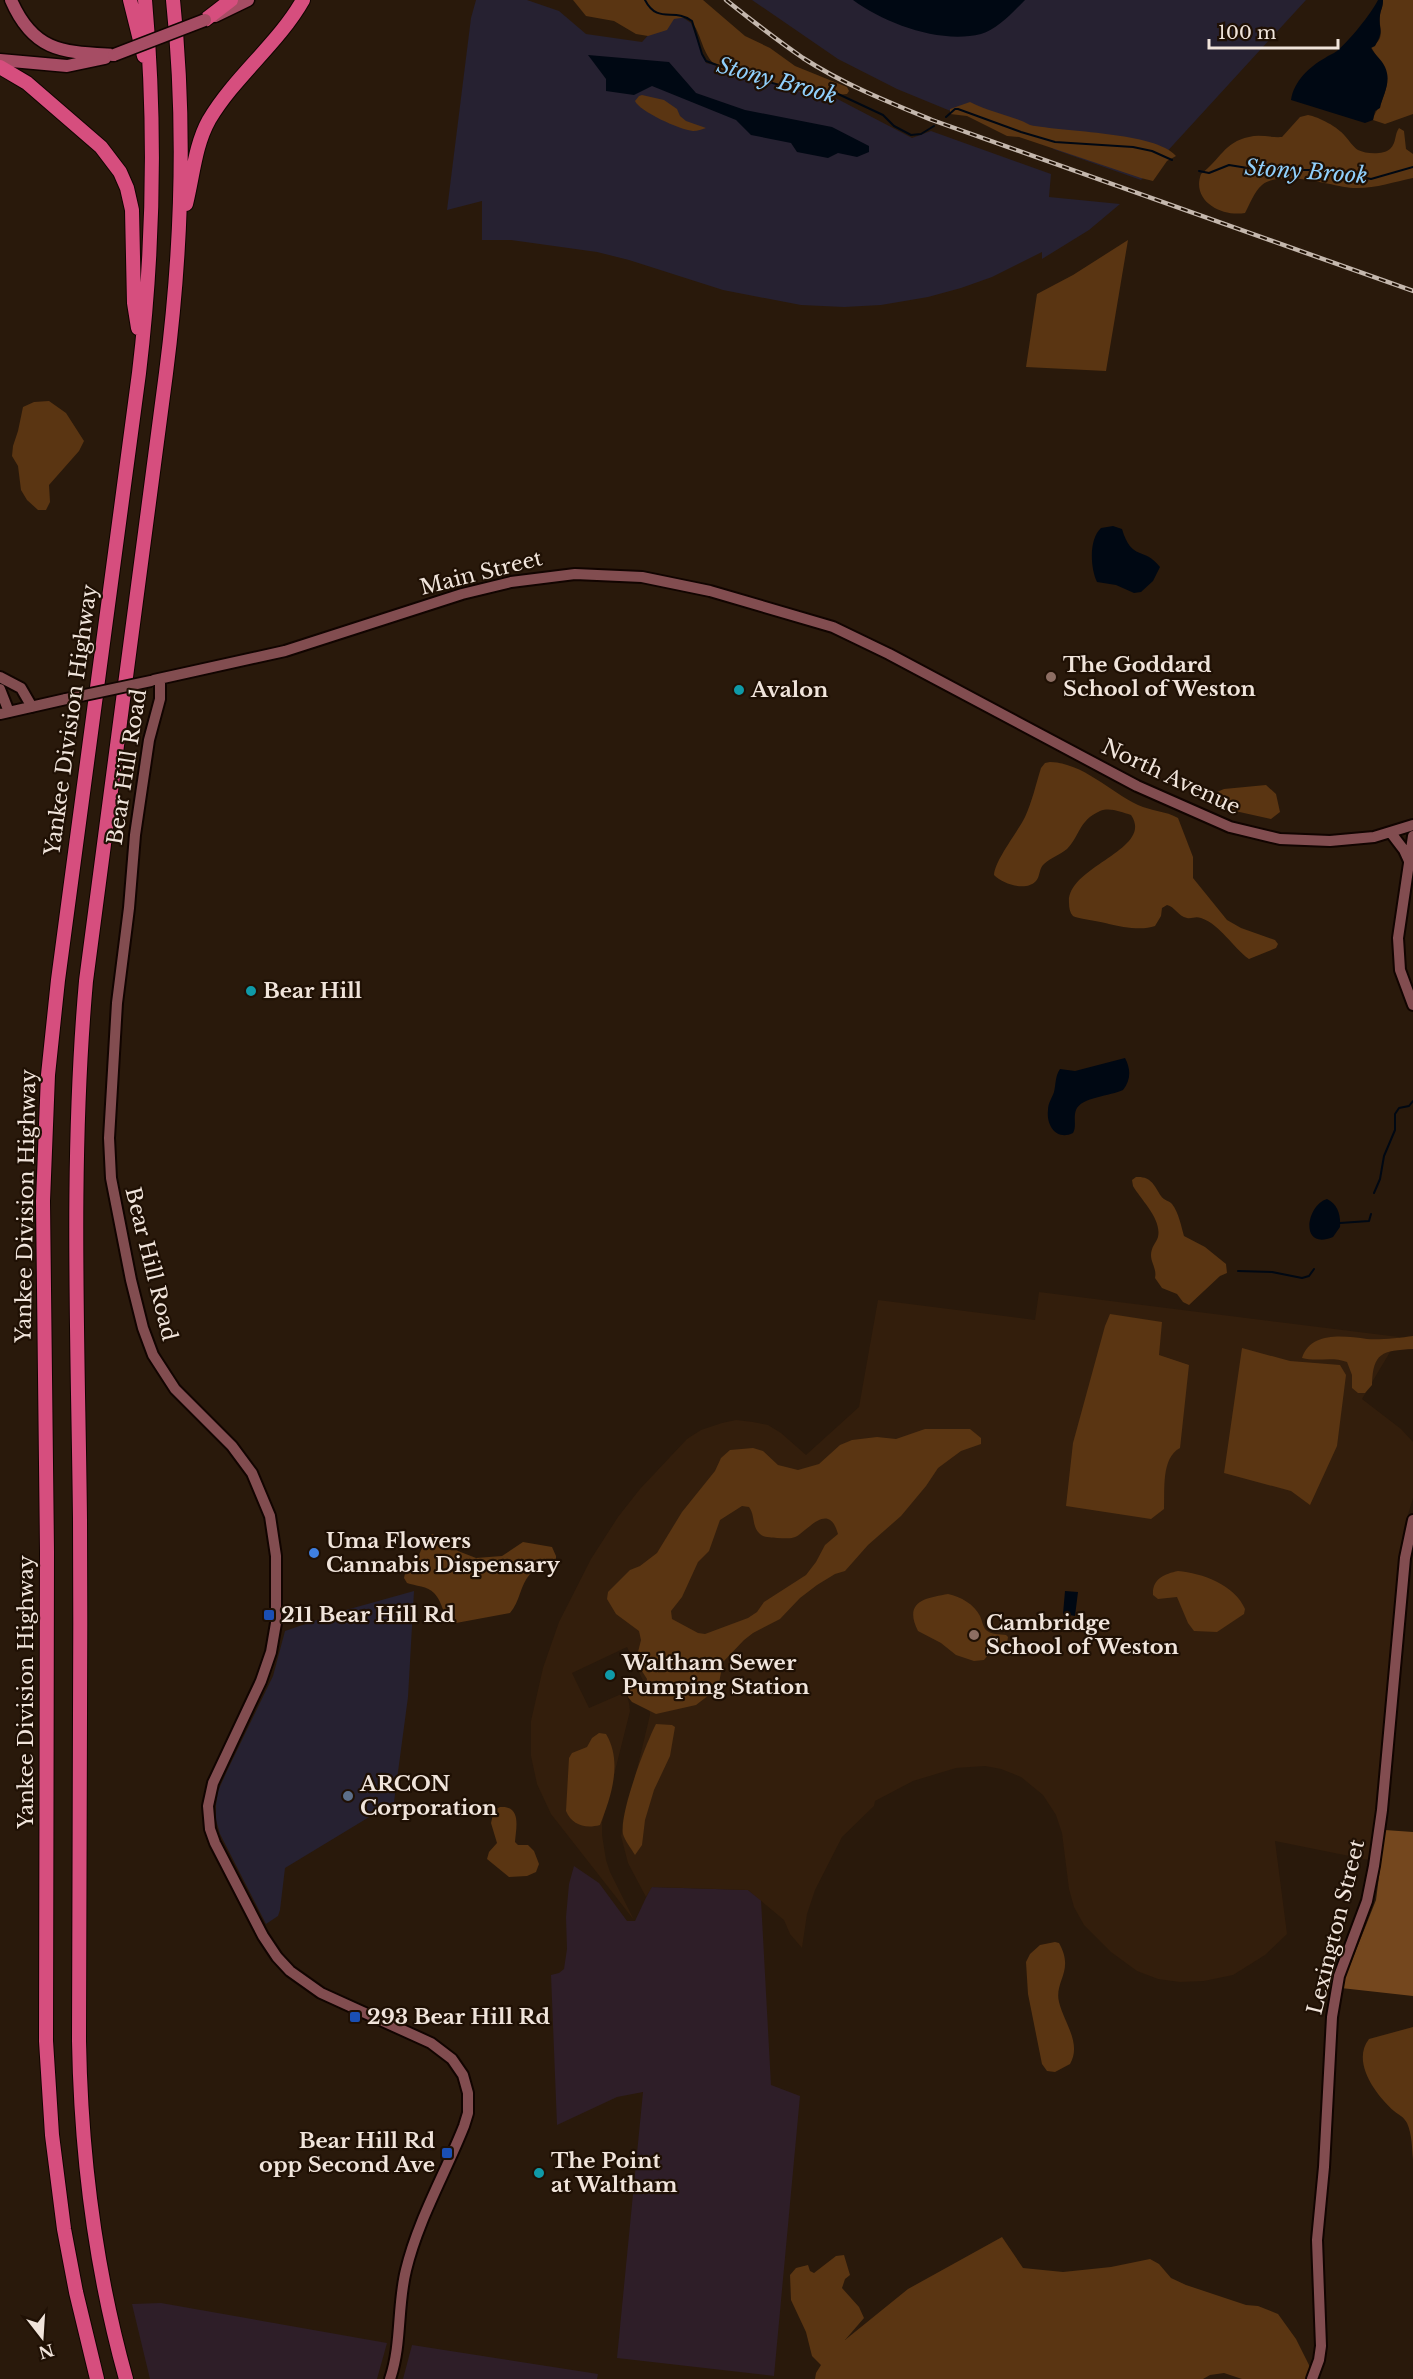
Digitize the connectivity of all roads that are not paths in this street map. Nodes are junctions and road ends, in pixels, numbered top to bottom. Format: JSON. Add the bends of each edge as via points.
{"nodes":[{"id":1,"x":11,"y":0,"type":"edge"},
{"id":2,"x":130,"y":0,"type":"edge"},
{"id":3,"x":145,"y":0,"type":"edge"},
{"id":4,"x":173,"y":0,"type":"edge"},
{"id":5,"x":231,"y":0,"type":"edge"},
{"id":6,"x":248,"y":0,"type":"edge"},
{"id":7,"x":303,"y":0,"type":"edge"},
{"id":8,"x":205,"y":20,"type":"junction"},
{"id":9,"x":114,"y":55,"type":"junction"},
{"id":10,"x":0,"y":60,"type":"edge"},
{"id":11,"x":0,"y":67,"type":"edge"},
{"id":12,"x":151,"y":79,"type":"junction"},
{"id":13,"x":180,"y":226,"type":"junction"},
{"id":14,"x":142,"y":348,"type":"junction"},
{"id":15,"x":0,"y":676,"type":"edge"},
{"id":16,"x":155,"y":680,"type":"junction"},
{"id":17,"x":0,"y":689,"type":"edge"},
{"id":18,"x":32,"y":707,"type":"junction"},
{"id":19,"x":993,"y":710,"type":"joint"},
{"id":20,"x":5,"y":713,"type":"edge"},
{"id":21,"x":1413,"y":825,"type":"edge"},
{"id":22,"x":1391,"y":833,"type":"junction"},
{"id":23,"x":1413,"y":836,"type":"edge"},
{"id":24,"x":1409,"y":865,"type":"junction"},
{"id":25,"x":1413,"y":1005,"type":"edge"},
{"id":26,"x":1413,"y":1520,"type":"edge"},
{"id":27,"x":97,"y":2379,"type":"edge"},
{"id":28,"x":126,"y":2379,"type":"edge"},
{"id":29,"x":390,"y":2379,"type":"edge"},
{"id":30,"x":1312,"y":2379,"type":"edge"}],
"edges":[{"from":1,"to":9,"type":"main road","via":[[28,29],[50,46],[68,52]]},
{"from":2,"to":12,"type":"highway"},
{"from":3,"to":12,"type":"highway","name":"Yankee Division Highway"},
{"from":4,"to":13,"type":"highway","via":[[180,112]]},
{"from":5,"to":8,"type":"highway"},
{"from":6,"to":8,"type":"main road"},
{"from":7,"to":13,"type":"highway","via":[[209,120],[198,148]]},
{"from":8,"to":9,"type":"main road","bridge":true},
{"from":9,"to":10,"type":"main road","via":[[67,66]]},
{"from":11,"to":14,"type":"highway","via":[[27,83],[105,152],[120,172],[132,210],[134,303]]},
{"from":12,"to":14,"type":"highway","name":"Yankee Division Highway","via":[[153,197]]},
{"from":13,"to":28,"type":"highway","via":[[170,341],[87,971],[76,1138],[80,2083],[85,2167],[98,2261]]},
{"from":14,"to":27,"type":"highway","name":"Yankee Division Highway","via":[[58,980],[44,1168],[47,2073],[64,2229]]},
{"from":15,"to":18,"type":"street","via":[[21,688]]},
{"from":16,"to":18,"type":"street","name":"Main Street","bridge":true},
{"from":16,"to":19,"type":"street","name":"Main Street","via":[[293,649],[501,584],[543,576],[595,574],[678,583],[826,624]]},
{"from":16,"to":29,"type":"street","name":"Bear Hill Road","via":[[160,699],[147,747],[117,1003],[109,1138],[111,1183],[138,1307],[154,1359],[175,1389],[249,1467],[266,1504],[276,1556],[276,1623],[271,1652],[213,1783],[208,1806],[210,1829],[264,1936],[290,1971],[321,1994],[431,2043],[455,2062],[466,2084],[466,2121],[406,2269]]},
{"from":17,"to":20,"type":"street"},
{"from":18,"to":20,"type":"street","name":"Main Street"},
{"from":19,"to":22,"type":"street","name":"North Avenue","via":[[1137,786],[1239,830],[1307,841]]},
{"from":21,"to":22,"type":"street","name":"North Avenue"},
{"from":22,"to":24,"type":"street"},
{"from":23,"to":24,"type":"street"},
{"from":24,"to":25,"type":"street","via":[[1398,949],[1402,980]]},
{"from":26,"to":30,"type":"street","name":"Lexington Street","via":[[1405,1558],[1374,1866],[1367,1901],[1339,1976],[1332,2017],[1317,2240],[1321,2346]]}]}
